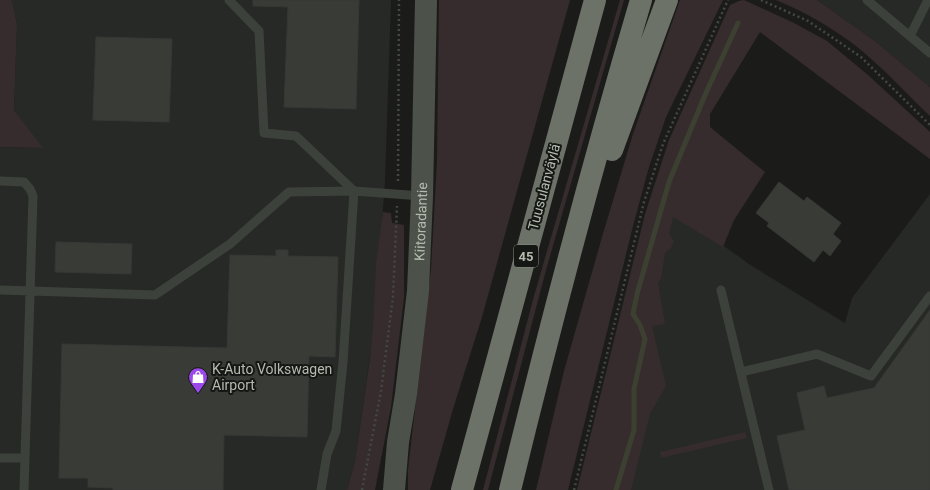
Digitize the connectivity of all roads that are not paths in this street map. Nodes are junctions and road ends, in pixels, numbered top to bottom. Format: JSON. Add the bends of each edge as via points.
{"nodes":[{"id":1,"x":229,"y":0,"type":"edge"},
{"id":2,"x":426,"y":0,"type":"edge"},
{"id":3,"x":594,"y":0,"type":"edge"},
{"id":4,"x":642,"y":0,"type":"edge"},
{"id":5,"x":667,"y":0,"type":"edge"},
{"id":6,"x":928,"y":0,"type":"edge"},
{"id":7,"x":869,"y":1,"type":"edge"},
{"id":8,"x":910,"y":36,"type":"junction"},
{"id":9,"x":930,"y":53,"type":"edge"},
{"id":10,"x":0,"y":181,"type":"edge"},
{"id":11,"x":354,"y":192,"type":"junction"},
{"id":12,"x":422,"y":196,"type":"junction"},
{"id":13,"x":561,"y":288,"type":"junction"},
{"id":14,"x":0,"y":290,"type":"edge"},
{"id":15,"x":721,"y":290,"type":"dead end"},
{"id":16,"x":29,"y":291,"type":"junction"},
{"id":17,"x":930,"y":296,"type":"edge"},
{"id":18,"x":741,"y":372,"type":"junction"},
{"id":19,"x":398,"y":442,"type":"junction"},
{"id":20,"x":0,"y":458,"type":"edge"},
{"id":21,"x":25,"y":458,"type":"junction"},
{"id":22,"x":462,"y":488,"type":"edge"},
{"id":23,"x":24,"y":490,"type":"edge"},
{"id":24,"x":321,"y":490,"type":"edge"},
{"id":25,"x":385,"y":490,"type":"edge"},
{"id":26,"x":394,"y":490,"type":"edge"},
{"id":27,"x":510,"y":490,"type":"edge"},
{"id":28,"x":770,"y":490,"type":"edge"}],
"edges":[{"from":1,"to":11,"type":"lane","via":[[259,32],[264,133],[296,136]]},
{"from":2,"to":12,"type":"main road","name":"Kiitoradantie"},
{"from":3,"to":22,"type":"highway","name":"Tuusulanväylä","number":"45"},
{"from":4,"to":13,"type":"highway"},
{"from":5,"to":13,"type":"highway"},
{"from":6,"to":8,"type":"lane"},
{"from":7,"to":8,"type":"lane"},
{"from":8,"to":9,"type":"lane"},
{"from":10,"to":16,"type":"lane","via":[[24,182],[33,196]]},
{"from":11,"to":12,"type":"lane"},
{"from":11,"to":16,"type":"lane","via":[[289,192],[230,244],[155,295]]},
{"from":11,"to":24,"type":"lane","via":[[336,431],[327,454]]},
{"from":12,"to":19,"type":"main road","name":"Kiitoradantie","via":[[418,291]]},
{"from":13,"to":27,"type":"highway"},
{"from":14,"to":16,"type":"lane"},
{"from":15,"to":18,"type":"lane"},
{"from":16,"to":21,"type":"lane"},
{"from":17,"to":18,"type":"lane","via":[[871,376],[817,354]]},
{"from":18,"to":28,"type":"lane"},
{"from":19,"to":25,"type":"main road","name":"Kiitoradantie"},
{"from":19,"to":26,"type":"main road","name":"Kiitoradantie"},
{"from":20,"to":21,"type":"lane"},
{"from":21,"to":23,"type":"lane"}]}
